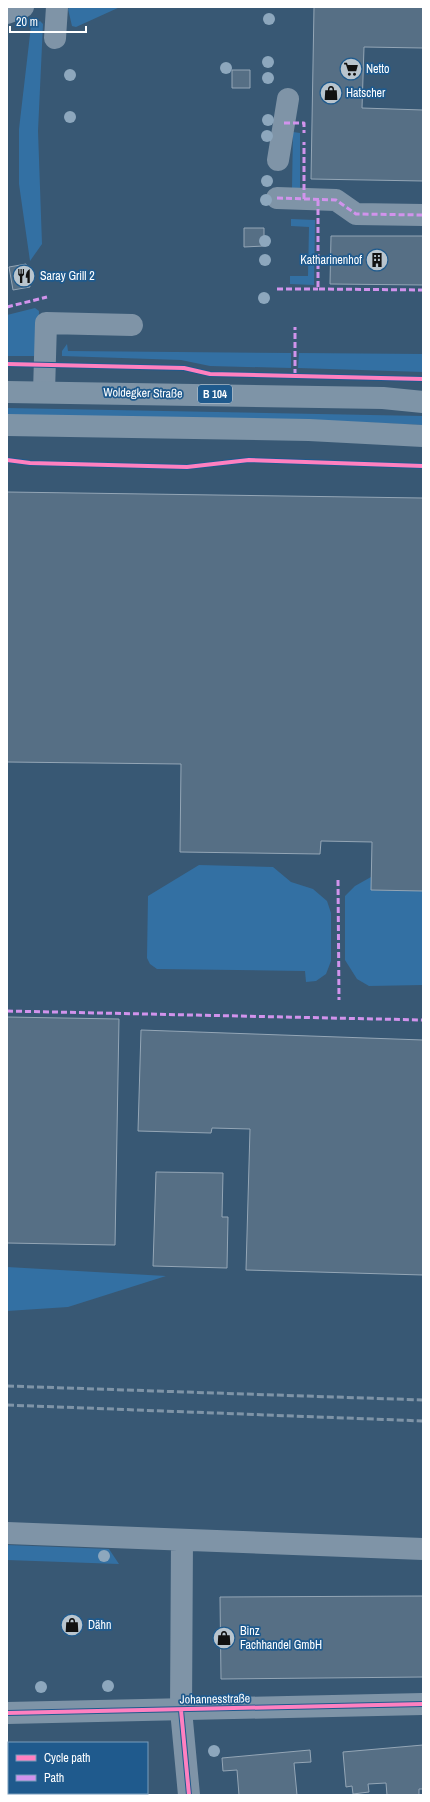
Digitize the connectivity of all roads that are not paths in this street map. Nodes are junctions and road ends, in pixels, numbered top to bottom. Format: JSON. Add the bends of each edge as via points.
{"nodes":[{"id":1,"x":23,"y":7,"type":"edge"},
{"id":2,"x":56,"y":7,"type":"edge"},
{"id":3,"x":7,"y":13,"type":"edge"},
{"id":4,"x":55,"y":38,"type":"dead end"},
{"id":5,"x":288,"y":99,"type":"dead end"},
{"id":6,"x":278,"y":160,"type":"dead end"},
{"id":7,"x":277,"y":198,"type":"dead end"},
{"id":8,"x":423,"y":215,"type":"edge"},
{"id":9,"x":132,"y":324,"type":"dead end"},
{"id":10,"x":7,"y":392,"type":"edge"},
{"id":11,"x":44,"y":392,"type":"junction"},
{"id":12,"x":423,"y":402,"type":"edge"},
{"id":13,"x":7,"y":425,"type":"edge"},
{"id":14,"x":423,"y":436,"type":"edge"},
{"id":15,"x":7,"y":1533,"type":"edge"},
{"id":16,"x":182,"y":1540,"type":"junction"},
{"id":17,"x":423,"y":1550,"type":"edge"},
{"id":18,"x":423,"y":1704,"type":"edge"},
{"id":19,"x":181,"y":1710,"type":"junction"},
{"id":20,"x":7,"y":1713,"type":"edge"},
{"id":21,"x":189,"y":1795,"type":"edge"}],
"edges":[{"from":1,"to":3,"type":"street"},
{"from":2,"to":4,"type":"street"},
{"from":5,"to":6,"type":"street"},
{"from":7,"to":8,"type":"street","via":[[336,200],[356,214]]},
{"from":9,"to":11,"type":"street","via":[[46,323]]},
{"from":10,"to":11,"type":"main road","name":"Woldegker Straße","number":"B 104"},
{"from":11,"to":12,"type":"main road","name":"Woldegker Straße","number":"B 104","via":[[360,397]]},
{"from":13,"to":14,"type":"main road","via":[[309,430]]},
{"from":15,"to":16,"type":"street"},
{"from":16,"to":17,"type":"street"},
{"from":16,"to":19,"type":"street"},
{"from":18,"to":19,"type":"main road","name":"Johannesstraße"},
{"from":19,"to":20,"type":"main road","name":"Johannesstraße"},
{"from":19,"to":21,"type":"street"}]}
